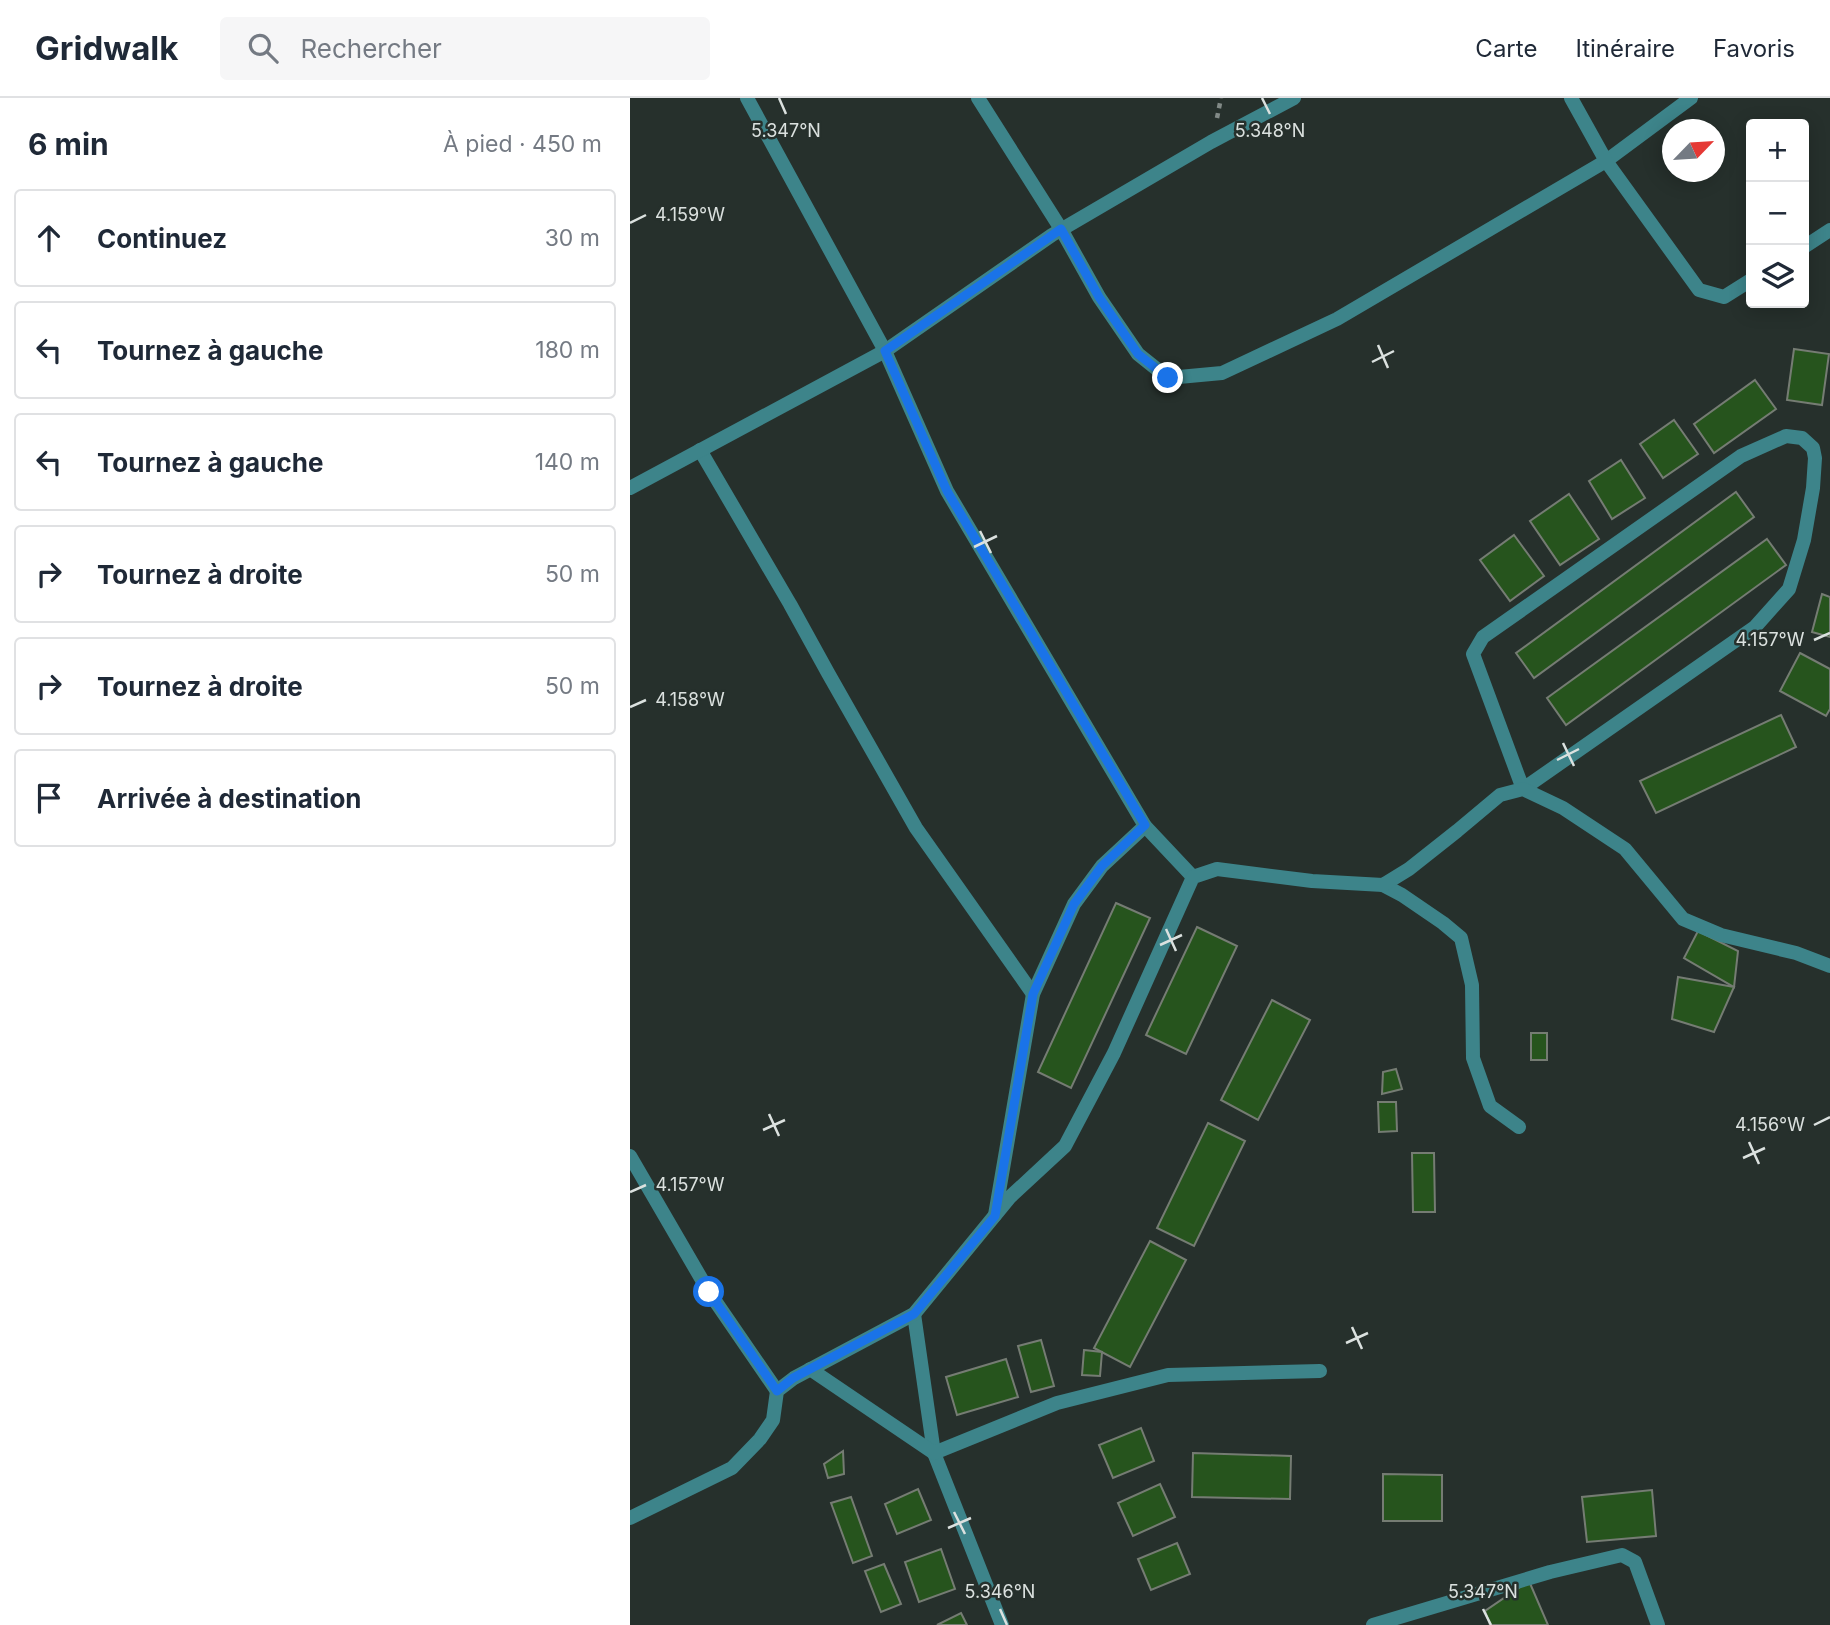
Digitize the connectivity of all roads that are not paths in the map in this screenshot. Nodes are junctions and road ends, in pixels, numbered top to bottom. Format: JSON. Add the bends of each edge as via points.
{"nodes":[{"id":1,"x":747,"y":98,"type":"edge"},
{"id":2,"x":978,"y":98,"type":"edge"},
{"id":3,"x":1294,"y":98,"type":"edge"},
{"id":4,"x":1571,"y":98,"type":"edge"},
{"id":5,"x":1691,"y":98,"type":"edge"},
{"id":6,"x":1606,"y":161,"type":"junction"},
{"id":7,"x":1061,"y":229,"type":"junction"},
{"id":8,"x":1830,"y":230,"type":"edge"},
{"id":9,"x":1807,"y":245,"type":"edge"},
{"id":10,"x":1746,"y":283,"type":"edge"},
{"id":11,"x":885,"y":351,"type":"junction"},
{"id":12,"x":701,"y":450,"type":"junction"},
{"id":13,"x":630,"y":488,"type":"edge"},
{"id":14,"x":1523,"y":789,"type":"junction"},
{"id":15,"x":1145,"y":825,"type":"junction"},
{"id":16,"x":1193,"y":877,"type":"junction"},
{"id":17,"x":1383,"y":886,"type":"junction"},
{"id":18,"x":1830,"y":966,"type":"edge"},
{"id":19,"x":1033,"y":994,"type":"junction"},
{"id":20,"x":1519,"y":1127,"type":"dead end"},
{"id":21,"x":630,"y":1156,"type":"edge"},
{"id":22,"x":995,"y":1216,"type":"junction"},
{"id":23,"x":914,"y":1314,"type":"junction"},
{"id":24,"x":810,"y":1369,"type":"junction"},
{"id":25,"x":1320,"y":1371,"type":"dead end"},
{"id":26,"x":777,"y":1391,"type":"junction"},
{"id":27,"x":934,"y":1453,"type":"junction"},
{"id":28,"x":630,"y":1518,"type":"edge"},
{"id":29,"x":1003,"y":1625,"type":"edge"},
{"id":30,"x":1373,"y":1625,"type":"edge"},
{"id":31,"x":1658,"y":1625,"type":"edge"}],
"edges":[{"from":1,"to":11,"type":"street"},
{"from":2,"to":7,"type":"street"},
{"from":3,"to":7,"type":"street"},
{"from":4,"to":6,"type":"street"},
{"from":5,"to":6,"type":"street"},
{"from":6,"to":7,"type":"street","via":[[1337,319],[1222,373],[1168,378],[1138,354]]},
{"from":6,"to":10,"type":"street","via":[[1699,289],[1724,297]]},
{"from":7,"to":11,"type":"street"},
{"from":8,"to":9,"type":"street"},
{"from":11,"to":12,"type":"street"},
{"from":11,"to":15,"type":"street","via":[[947,491]]},
{"from":12,"to":13,"type":"street"},
{"from":12,"to":19,"type":"street","via":[[916,828]]},
{"from":14,"to":14,"type":"street","via":[[1755,627],[1789,589],[1804,540],[1815,458],[1813,448],[1802,438],[1786,436],[1741,456],[1483,637],[1473,654]]},
{"from":14,"to":17,"type":"street","via":[[1500,795]]},
{"from":14,"to":18,"type":"street","via":[[1563,808],[1625,849],[1682,919]]},
{"from":15,"to":16,"type":"street"},
{"from":15,"to":19,"type":"street","via":[[1102,866],[1074,904]]},
{"from":16,"to":17,"type":"street","via":[[1217,869]]},
{"from":16,"to":22,"type":"street","via":[[1114,1053],[1065,1146],[1010,1196]]},
{"from":17,"to":20,"type":"street","via":[[1461,938],[1472,985],[1473,1058],[1490,1106]]},
{"from":19,"to":22,"type":"street"},
{"from":21,"to":26,"type":"street","via":[[709,1292]]},
{"from":22,"to":23,"type":"street"},
{"from":23,"to":24,"type":"street"},
{"from":23,"to":27,"type":"street"},
{"from":24,"to":26,"type":"street"},
{"from":24,"to":27,"type":"street"},
{"from":25,"to":27,"type":"street","via":[[1168,1376],[1057,1403]]},
{"from":26,"to":28,"type":"street","via":[[773,1420],[732,1468]]},
{"from":27,"to":29,"type":"street"},
{"from":30,"to":31,"type":"street","via":[[1622,1555],[1634,1562]]}]}
